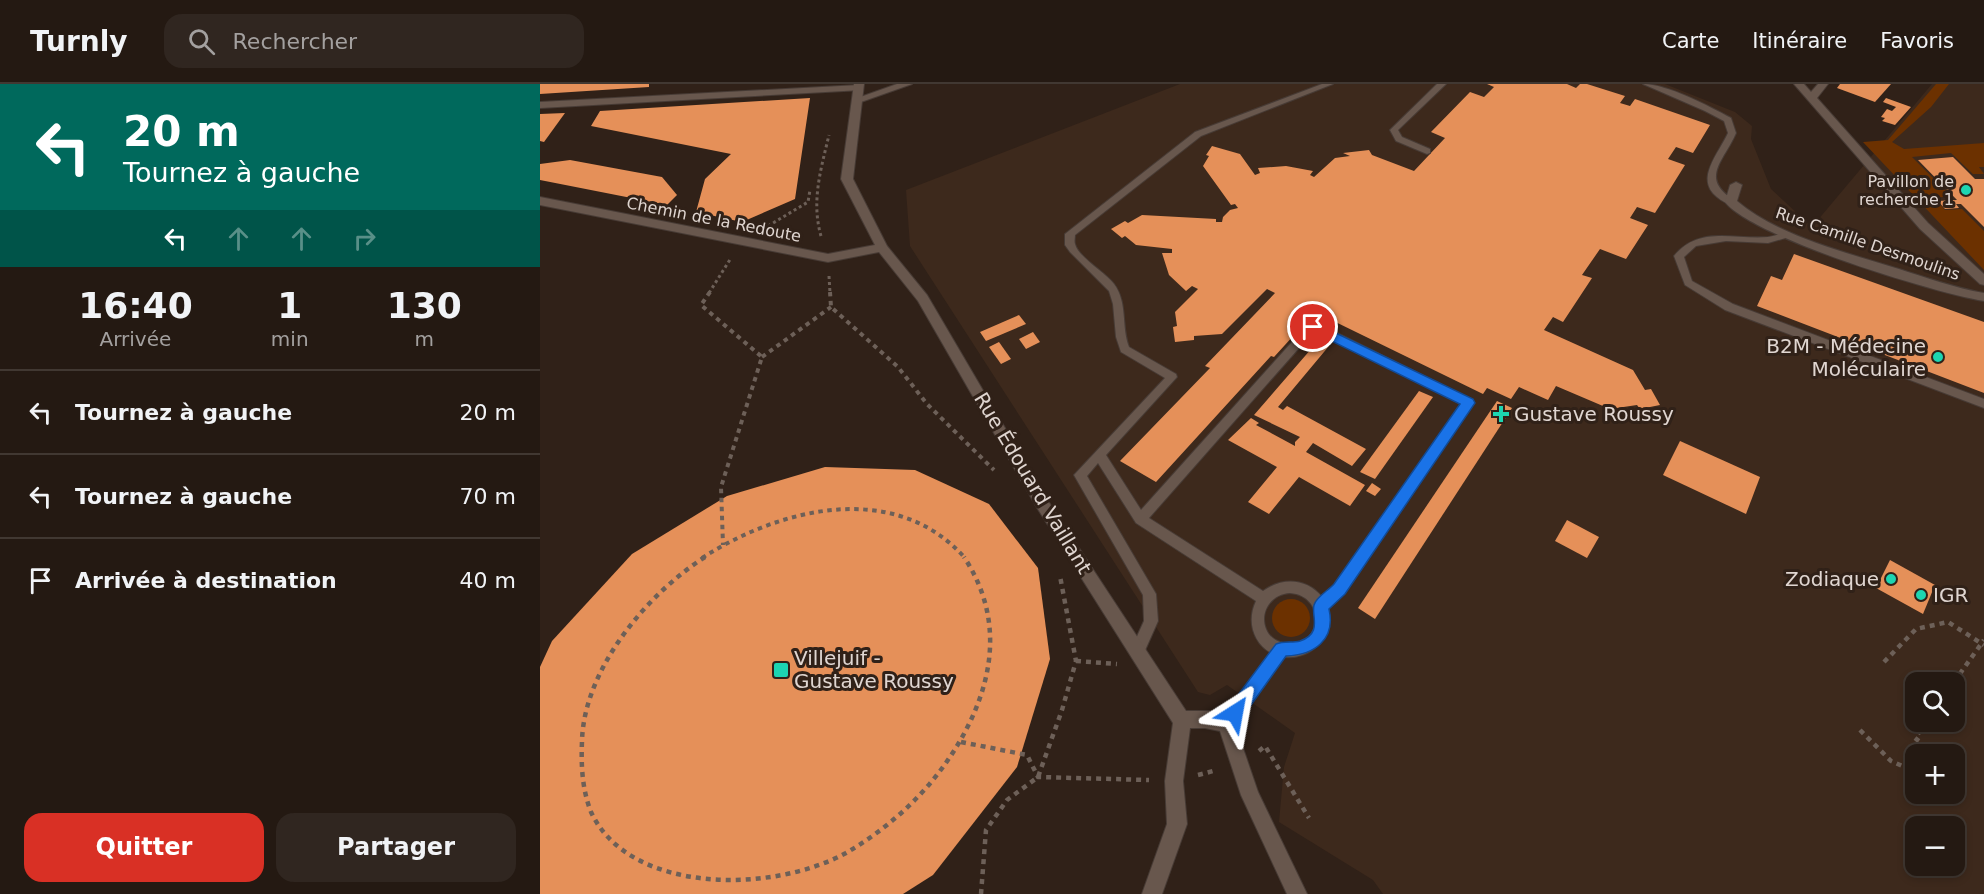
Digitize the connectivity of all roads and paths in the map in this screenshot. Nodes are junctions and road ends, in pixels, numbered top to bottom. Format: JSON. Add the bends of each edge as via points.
{"nodes":[{"id":1,"x":905,"y":84,"type":"edge"},
{"id":2,"x":1329,"y":84,"type":"edge"},
{"id":3,"x":1443,"y":84,"type":"edge"},
{"id":4,"x":1647,"y":84,"type":"edge"},
{"id":5,"x":1799,"y":84,"type":"edge"},
{"id":6,"x":1823,"y":84,"type":"edge"},
{"id":7,"x":859,"y":86,"type":"edge"},
{"id":8,"x":1812,"y":98,"type":"junction"},
{"id":9,"x":857,"y":100,"type":"junction"},
{"id":10,"x":540,"y":105,"type":"edge"},
{"id":11,"x":829,"y":134,"type":"dead end"},
{"id":12,"x":1427,"y":151,"type":"dead end"},
{"id":13,"x":1736,"y":185,"type":"dead end"},
{"id":14,"x":810,"y":190,"type":"dead end"},
{"id":15,"x":540,"y":201,"type":"edge"},
{"id":16,"x":1731,"y":202,"type":"junction"},
{"id":17,"x":1786,"y":235,"type":"junction"},
{"id":18,"x":741,"y":242,"type":"junction"},
{"id":19,"x":882,"y":248,"type":"junction"},
{"id":20,"x":828,"y":258,"type":"junction"},
{"id":21,"x":1984,"y":281,"type":"edge"},
{"id":22,"x":1984,"y":297,"type":"edge"},
{"id":23,"x":831,"y":307,"type":"junction"},
{"id":24,"x":762,"y":357,"type":"junction"},
{"id":25,"x":1984,"y":404,"type":"edge"},
{"id":26,"x":1099,"y":454,"type":"junction"},
{"id":27,"x":1000,"y":476,"type":"dead end"},
{"id":28,"x":1140,"y":519,"type":"junction"},
{"id":29,"x":723,"y":544,"type":"junction"},
{"id":30,"x":1060,"y":575,"type":"dead end"},
{"id":31,"x":1263,"y":599,"type":"junction"},
{"id":32,"x":1321,"y":606,"type":"junction"},
{"id":33,"x":1983,"y":643,"type":"edge"},
{"id":34,"x":1282,"y":649,"type":"junction"},
{"id":35,"x":1137,"y":652,"type":"junction"},
{"id":36,"x":1884,"y":662,"type":"dead end"},
{"id":37,"x":1961,"y":672,"type":"edge"},
{"id":38,"x":1182,"y":721,"type":"junction"},
{"id":39,"x":1227,"y":725,"type":"junction"},
{"id":40,"x":1860,"y":730,"type":"dead end"},
{"id":41,"x":1920,"y":732,"type":"edge"},
{"id":42,"x":961,"y":742,"type":"junction"},
{"id":43,"x":1922,"y":744,"type":"edge"},
{"id":44,"x":1905,"y":769,"type":"edge"},
{"id":45,"x":1038,"y":777,"type":"junction"},
{"id":46,"x":1174,"y":781,"type":"junction"},
{"id":47,"x":643,"y":869,"type":"dead end"},
{"id":48,"x":741,"y":886,"type":"dead end"},
{"id":49,"x":981,"y":894,"type":"edge"},
{"id":50,"x":1152,"y":894,"type":"edge"},
{"id":51,"x":1297,"y":894,"type":"edge"}],
"edges":[{"from":1,"to":9,"type":"street"},
{"from":2,"to":26,"type":"lane","via":[[1198,134],[1070,234],[1073,250],[1113,289],[1125,349],[1172,377]]},
{"from":3,"to":12,"type":"lane","via":[[1394,130],[1398,140]]},
{"from":4,"to":16,"type":"lane","via":[[1728,120],[1732,133],[1711,171],[1710,182],[1714,190]]},
{"from":5,"to":8,"type":"street"},
{"from":6,"to":8,"type":"street"},
{"from":7,"to":9,"type":"street","name":"Rue Édouard Vaillant"},
{"from":7,"to":10,"type":"street"},
{"from":8,"to":21,"type":"street","via":[[1924,226]]},
{"from":9,"to":19,"type":"street","name":"Rue Édouard Vaillant","via":[[847,179]]},
{"from":11,"to":20,"type":"path","via":[[817,191],[816,222]]},
{"from":13,"to":16,"type":"street"},
{"from":14,"to":18,"type":"path","via":[[808,202]]},
{"from":15,"to":18,"type":"street","name":"Chemin de la Redoute"},
{"from":16,"to":17,"type":"street","name":"Rue Camille Desmoulins","via":[[1736,210]]},
{"from":17,"to":22,"type":"street","name":"Rue Camille Desmoulins"},
{"from":17,"to":25,"type":"lane","via":[[1768,240],[1726,238],[1693,243],[1678,256],[1688,283],[1729,306]]},
{"from":18,"to":20,"type":"street","name":"Chemin de la Redoute"},
{"from":18,"to":24,"type":"path","via":[[701,305]]},
{"from":19,"to":20,"type":"street","name":"Chemin de la Redoute"},
{"from":19,"to":35,"type":"street","name":"Rue Édouard Vaillant","via":[[923,298],[1041,502]]},
{"from":20,"to":23,"type":"path"},
{"from":23,"to":24,"type":"path"},
{"from":23,"to":27,"type":"path","via":[[898,368],[927,404]]},
{"from":24,"to":29,"type":"path","via":[[721,487]]},
{"from":26,"to":28,"type":"lane"},
{"from":26,"to":35,"type":"lane","via":[[1080,475],[1149,594],[1151,621]]},
{"from":28,"to":31,"type":"lane"},
{"from":28,"to":32,"type":"lane","via":[[1313,327],[1468,403],[1340,589]]},
{"from":29,"to":42,"type":"path","via":[[783,519],[842,509],[896,514],[942,535],[974,571],[990,620],[987,678]]},
{"from":29,"to":47,"type":"path","via":[[668,584],[622,636],[590,698],[582,729],[583,791],[594,819],[610,844]]},
{"from":30,"to":45,"type":"path","via":[[1076,661]]},
{"from":31,"to":32,"type":"lane","via":[[1272,592],[1294,588]]},
{"from":31,"to":34,"type":"lane","via":[[1256,618],[1258,628],[1271,645]]},
{"from":32,"to":34,"type":"lane","via":[[1323,627],[1312,643]]},
{"from":33,"to":36,"type":"path","via":[[1948,622],[1916,630]]},
{"from":33,"to":37,"type":"path"},
{"from":34,"to":39,"type":"lane"},
{"from":35,"to":38,"type":"street","name":"Rue Édouard Vaillant"},
{"from":38,"to":39,"type":"street","via":[[1213,719]]},
{"from":38,"to":46,"type":"street"},
{"from":39,"to":51,"type":"street","via":[[1250,795]]},
{"from":40,"to":44,"type":"path","via":[[1880,754]]},
{"from":41,"to":43,"type":"path","via":[[1915,738]]},
{"from":42,"to":45,"type":"path","via":[[1027,755]]},
{"from":42,"to":48,"type":"path","via":[[913,803],[847,852],[809,870]]},
{"from":45,"to":46,"type":"path"},
{"from":45,"to":49,"type":"path","via":[[1006,800],[986,830]]},
{"from":46,"to":50,"type":"street","via":[[1177,824]]}]}
